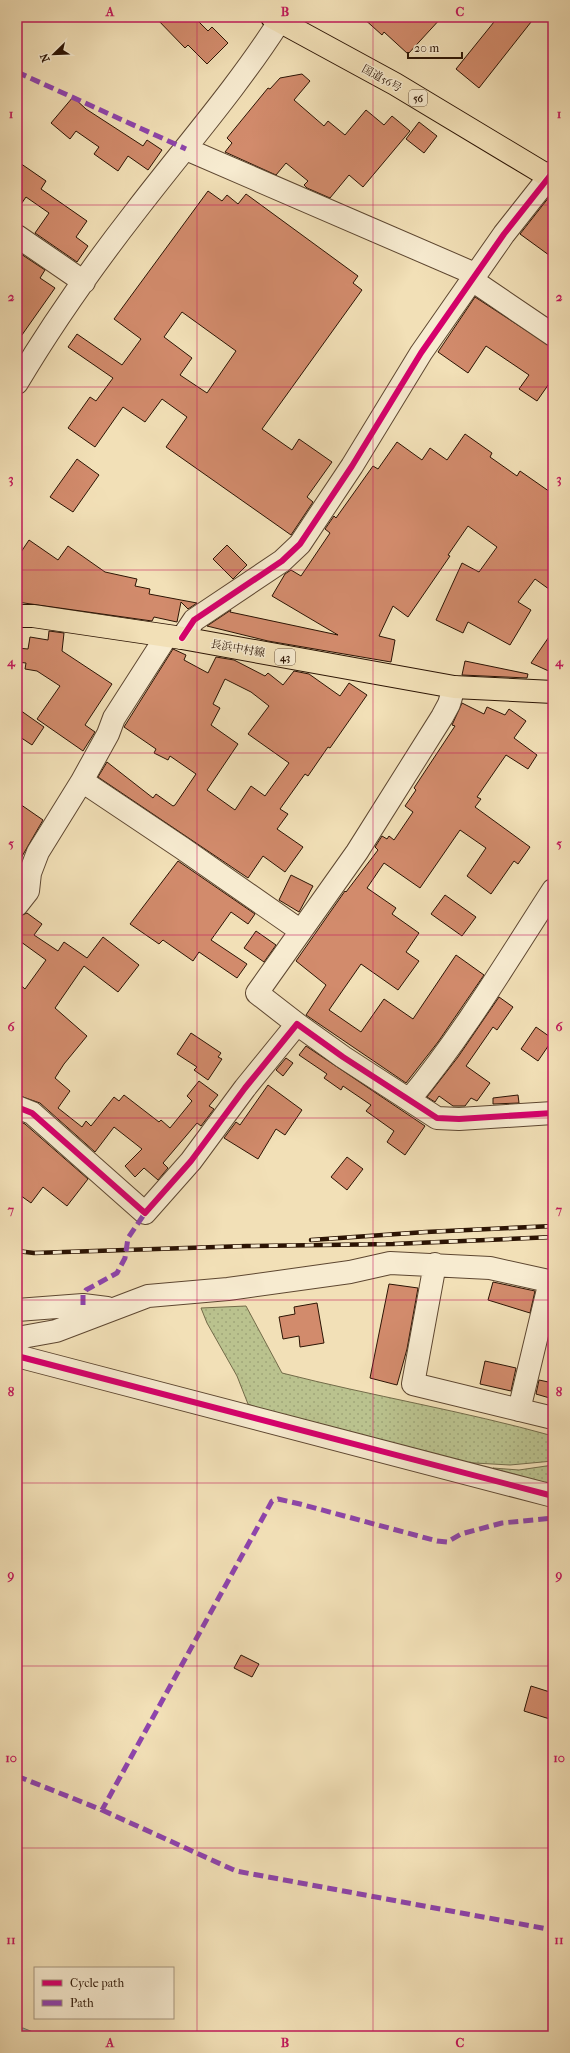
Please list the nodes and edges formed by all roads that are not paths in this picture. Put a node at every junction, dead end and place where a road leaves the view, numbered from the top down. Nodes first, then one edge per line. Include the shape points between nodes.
1 (276, 19) edge
2 (186, 149) junction
3 (552, 176) edge
4 (17, 236) edge
5 (474, 277) junction
6 (84, 282) junction
7 (553, 335) edge
8 (19, 376) edge
9 (17, 616) edge
10 (174, 638) junction
11 (454, 687) junction
12 (553, 692) edge
13 (82, 781) junction
14 (553, 890) edge
15 (17, 905) edge
16 (301, 931) junction
17 (297, 1024) junction
18 (409, 1100) junction
19 (17, 1107) edge
20 (553, 1113) edge
21 (435, 1264) junction
22 (552, 1281) edge
23 (112, 1309) junction
24 (17, 1310) edge
25 (17, 1338) edge
26 (19, 1359) edge
27 (519, 1410) junction
28 (553, 1418) edge
29 (553, 1496) edge

1 - 2 street via 251,66
1 - 3 main road, 国道56号 / 56 via 395,84
2 - 5 street
2 - 6 street via 135,211
3 - 5 street via 504,234
4 - 6 street
5 - 7 street
5 - 10 street via 421,353 352,466 300,544 282,561 194,620
6 - 8 street
9 - 10 main road, 長浜中村線 / 43 via 33,616
10 - 11 main road, 長浜中村線 / 43
10 - 13 street via 114,718
11 - 12 main road, 長浜中村線 / 43
11 - 16 street via 442,717 357,852
13 - 15 street via 38,852 30,873 28,891
13 - 16 street
14 - 18 street via 490,986
16 - 17 street via 256,993
17 - 18 street
17 - 19 street via 191,1161 145,1213 32,1113
18 - 20 street via 437,1118
21 - 22 street via 490,1268
21 - 23 street via 390,1263 350,1272 235,1288 148,1296
21 - 27 street via 413,1384
22 - 27 street
23 - 24 street via 83,1305
23 - 25 street via 56,1331
26 - 29 street via 298,1428
27 - 28 street

